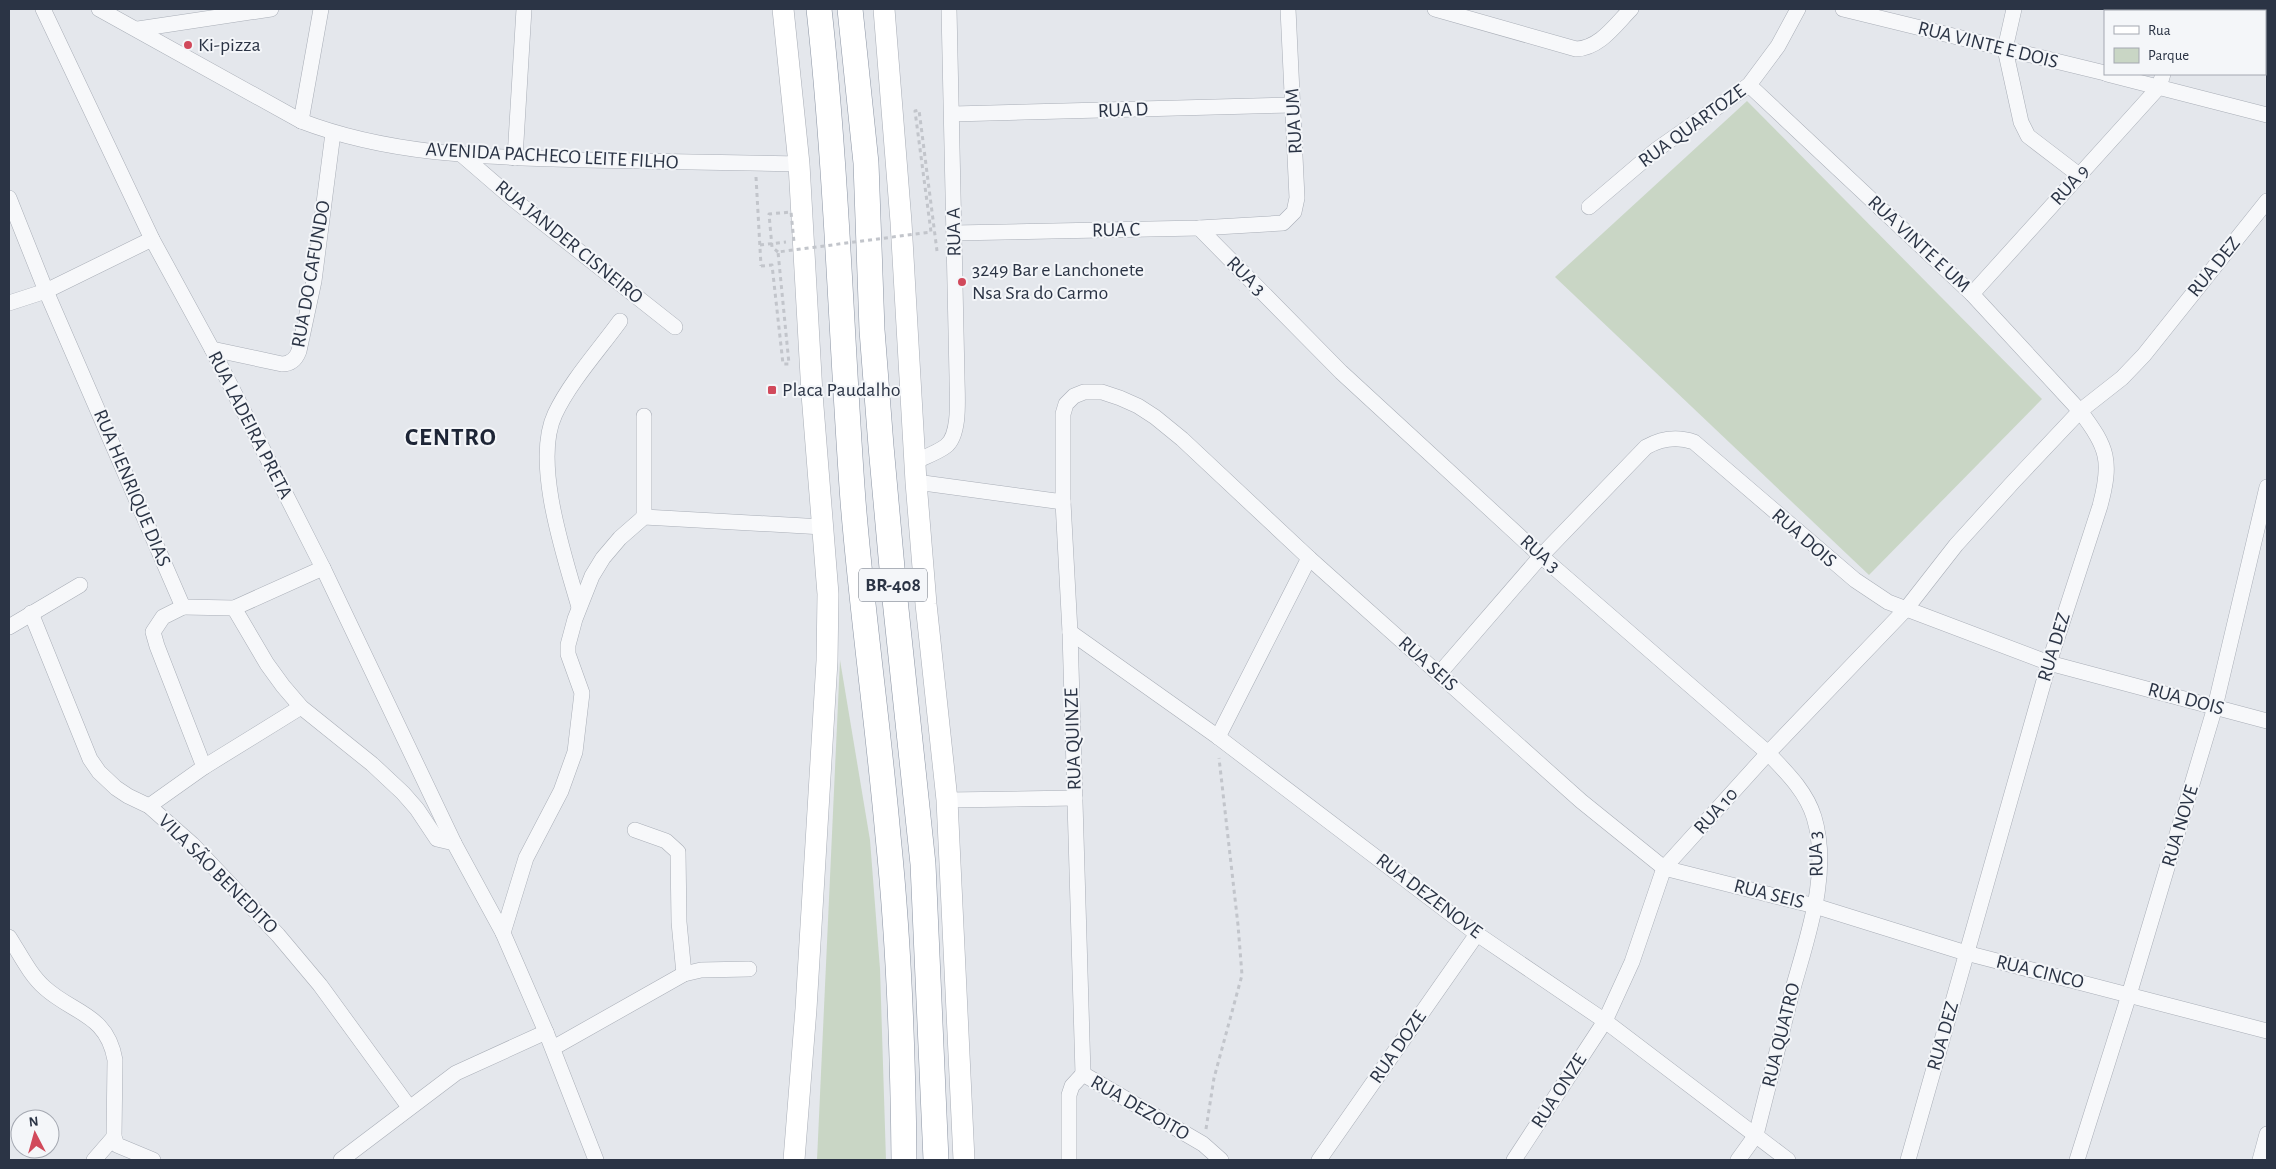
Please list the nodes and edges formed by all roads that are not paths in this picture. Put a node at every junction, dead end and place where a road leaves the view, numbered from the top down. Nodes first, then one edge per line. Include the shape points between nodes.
1 (43, 9) edge
2 (99, 9) edge
3 (271, 9) edge
4 (321, 9) edge
5 (524, 9) edge
6 (783, 9) edge
7 (819, 9) edge
8 (850, 9) edge
9 (884, 9) edge
10 (949, 9) edge
11 (1288, 9) edge
12 (1434, 9) edge
13 (1631, 9) edge
14 (1798, 9) edge
15 (1843, 9) edge
16 (2014, 9) edge
17 (138, 29) junction
18 (2005, 49) junction
19 (2104, 74) edge
20 (2115, 75) edge
21 (2161, 80) edge
22 (1749, 85) junction
23 (1293, 105) junction
24 (952, 114) junction
25 (2267, 115) edge
26 (301, 121) junction
27 (333, 133) junction
28 (462, 156) junction
29 (515, 158) junction
30 (799, 164) junction
31 (2079, 175) junction
32 (9, 198) edge
33 (2267, 201) edge
34 (1590, 207) dead end
35 (1278, 225) joint
36 (1199, 228) junction
37 (954, 233) junction
38 (152, 239) junction
39 (46, 291) junction
40 (1972, 294) junction
41 (9, 303) edge
42 (620, 321) dead end
43 (676, 327) dead end
44 (212, 349) junction
45 (1066, 404) joint
46 (2080, 411) junction
47 (644, 416) dead end
48 (915, 472) junction
49 (2267, 487) edge
50 (1063, 502) junction
51 (644, 517) junction
52 (823, 528) junction
53 (1541, 556) junction
54 (1308, 558) junction
55 (323, 568) junction
56 (80, 585) dead end
57 (183, 607) junction
58 (579, 607) junction
59 (234, 608) junction
60 (1906, 609) junction
61 (30, 613) junction
62 (9, 628) edge
63 (1070, 632) junction
64 (2049, 663) junction
65 (1439, 674) junction
66 (301, 707) junction
67 (2215, 707) junction
68 (2267, 721) edge
69 (1218, 737) junction
70 (1768, 753) junction
71 (204, 767) junction
72 (1075, 798) junction
73 (947, 800) junction
74 (149, 806) junction
75 (635, 830) dead end
76 (454, 843) junction
77 (1664, 868) junction
78 (1814, 906) junction
79 (503, 933) junction
80 (1477, 934) junction
81 (9, 937) edge
82 (1966, 953) junction
83 (749, 969) dead end
84 (684, 974) junction
85 (2129, 995) junction
86 (1604, 1021) junction
87 (2267, 1031) edge
88 (546, 1032) junction
89 (553, 1048) junction
90 (1083, 1074) junction
91 (409, 1107) junction
92 (2267, 1134) edge
93 (1756, 1135) junction
94 (114, 1137) junction
95 (94, 1160) edge
96 (152, 1160) edge
97 (341, 1160) edge
98 (596, 1160) edge
99 (794, 1160) edge
100 (904, 1160) edge
101 (936, 1160) edge
102 (964, 1160) edge
103 (1069, 1160) edge
104 (1221, 1160) edge
105 (1320, 1160) edge
106 (1514, 1160) edge
107 (1738, 1160) edge
108 (1788, 1160) edge
109 (1908, 1160) edge
110 (2077, 1160) edge
111 (2260, 1160) edge

1 - 38 street, RUA LADEIRA PRETA
2 - 17 street, AVENIDA PACHECO LEITE FILHO
3 - 17 street
4 - 26 street
5 - 29 street
6 - 30 main road
7 - 100 highway, BR-408 via 853,503 895,919
8 - 101 highway, BR-408 via 866,163 872,330 882,466 923,864
9 - 48 main road
10 - 24 street, RUA A
11 - 23 street, RUA UM
12 - 13 street via 1568,48 1585,49 1602,38
14 - 22 street, RUA QUARTOZE via 1778,46
15 - 18 street, RUA VINTE E DOIS
16 - 18 street
17 - 26 street, AVENIDA PACHECO LEITE FILHO
18 - 19 street, RUA VINTE E DOIS
18 - 31 street via 2024,129 2043,149
20 - 21 street, RUA VINTE E DOIS
21 - 25 street, RUA VINTE E DOIS
21 - 31 street, RUA 9
22 - 34 street, RUA QUARTOZE via 1656,150
22 - 40 street, RUA VINTE E UM
23 - 24 street, RUA D
23 - 35 street, RUA UM via 1296,206 1290,217
24 - 37 street, RUA A
26 - 27 street, AVENIDA PACHECO LEITE FILHO
27 - 28 street, AVENIDA PACHECO LEITE FILHO
27 - 44 street, RUA DO CAFUNDO via 314,281 300,351 288,364 282,364
28 - 29 street, AVENIDA PACHECO LEITE FILHO
28 - 43 street, RUA JANDER CISNEIRO
29 - 30 street, AVENIDA PACHECO LEITE FILHO
30 - 52 main road
31 - 40 street, RUA 9
32 - 39 street, RUA HENRIQUE DIAS
33 - 46 street, RUA DEZ via 2144,355 2122,378
35 - 36 street, RUA C
36 - 37 street, RUA C
36 - 53 street, RUA 3 via 1341,372
37 - 48 street, RUA A via 956,424 952,440
38 - 39 street
38 - 44 street, RUA LADEIRA PRETA
39 - 41 street
39 - 57 street, RUA HENRIQUE DIAS
40 - 46 street, RUA VINTE E UM
42 - 58 street via 563,399 549,433 552,501
44 - 55 street, RUA LADEIRA PRETA
45 - 50 street, RUA QUINZE via 1063,414
45 - 54 street, RUA SEIS via 1084,392 1102,392 1138,406 1182,439
46 - 60 street, RUA 10 via 1956,545
46 - 64 street, RUA DEZ via 2102,444 2107,459 2105,485
47 - 51 street
48 - 50 street
48 - 73 main road
49 - 67 street, RUA NOVE
50 - 63 street, RUA QUINZE
51 - 52 street
51 - 58 street via 603,558
52 - 99 main road via 828,594 827,661
53 - 60 street, RUA DOIS via 1646,447 1664,440 1685,439 1694,442 1871,593
53 - 65 street, RUA DOIS
53 - 70 street, RUA 3
54 - 65 street, RUA SEIS
54 - 69 street
55 - 59 street
55 - 76 street, RUA LADEIRA PRETA
56 - 61 street
57 - 59 street
57 - 71 street via 163,616 154,632
58 - 79 street via 568,645 582,693 575,752 562,791 526,858
59 - 66 street via 267,664
60 - 64 street, RUA DOIS
60 - 70 street, RUA 10
61 - 62 street
61 - 74 street, VILA SÃO BENEDITO via 90,759 116,788
63 - 69 street, RUA DEZENOVE
63 - 72 street, RUA QUINZE
64 - 67 street, RUA DOIS
64 - 82 street, RUA DEZ
65 - 77 street, RUA SEIS via 1587,807
66 - 71 street
66 - 76 street via 403,793 437,839
67 - 68 street, RUA DOIS
67 - 85 street, RUA NOVE
69 - 80 street, RUA DEZENOVE
70 - 77 street, RUA 10
70 - 78 street, RUA 3 via 1793,779 1813,816 1820,857
71 - 74 street
72 - 73 street
72 - 90 street, RUA QUINZE
73 - 102 main road
74 - 91 street, VILA SÃO BENEDITO via 222,874 278,935 320,986
75 - 84 street via 666,842 678,852
76 - 79 street, RUA LADEIRA PRETA
77 - 78 street, RUA SEIS
77 - 86 street via 1632,962
78 - 82 street, RUA CINCO
78 - 93 street, RUA QUATRO
79 - 88 street, RUA LADEIRA PRETA
80 - 86 street, RUA DEZENOVE
80 - 105 street, RUA DOZE
81 - 94 street via 45,988 104,1029 115,1060
82 - 85 street, RUA CINCO
82 - 109 street, RUA DEZ
83 - 84 street via 701,970
84 - 89 street
85 - 87 street, RUA CINCO
85 - 110 street, RUA NOVE
86 - 93 street, RUA DEZENOVE
86 - 106 street, RUA ONZE
88 - 89 street, RUA LADEIRA PRETA
88 - 91 street via 456,1073
89 - 98 street, RUA LADEIRA PRETA
90 - 103 street via 1068,1095
90 - 104 street, RUA DEZOITO via 1203,1144
91 - 97 street
92 - 111 street
93 - 107 street, RUA QUATRO
93 - 108 street, RUA DEZENOVE
94 - 95 street
94 - 96 street via 124,1149

